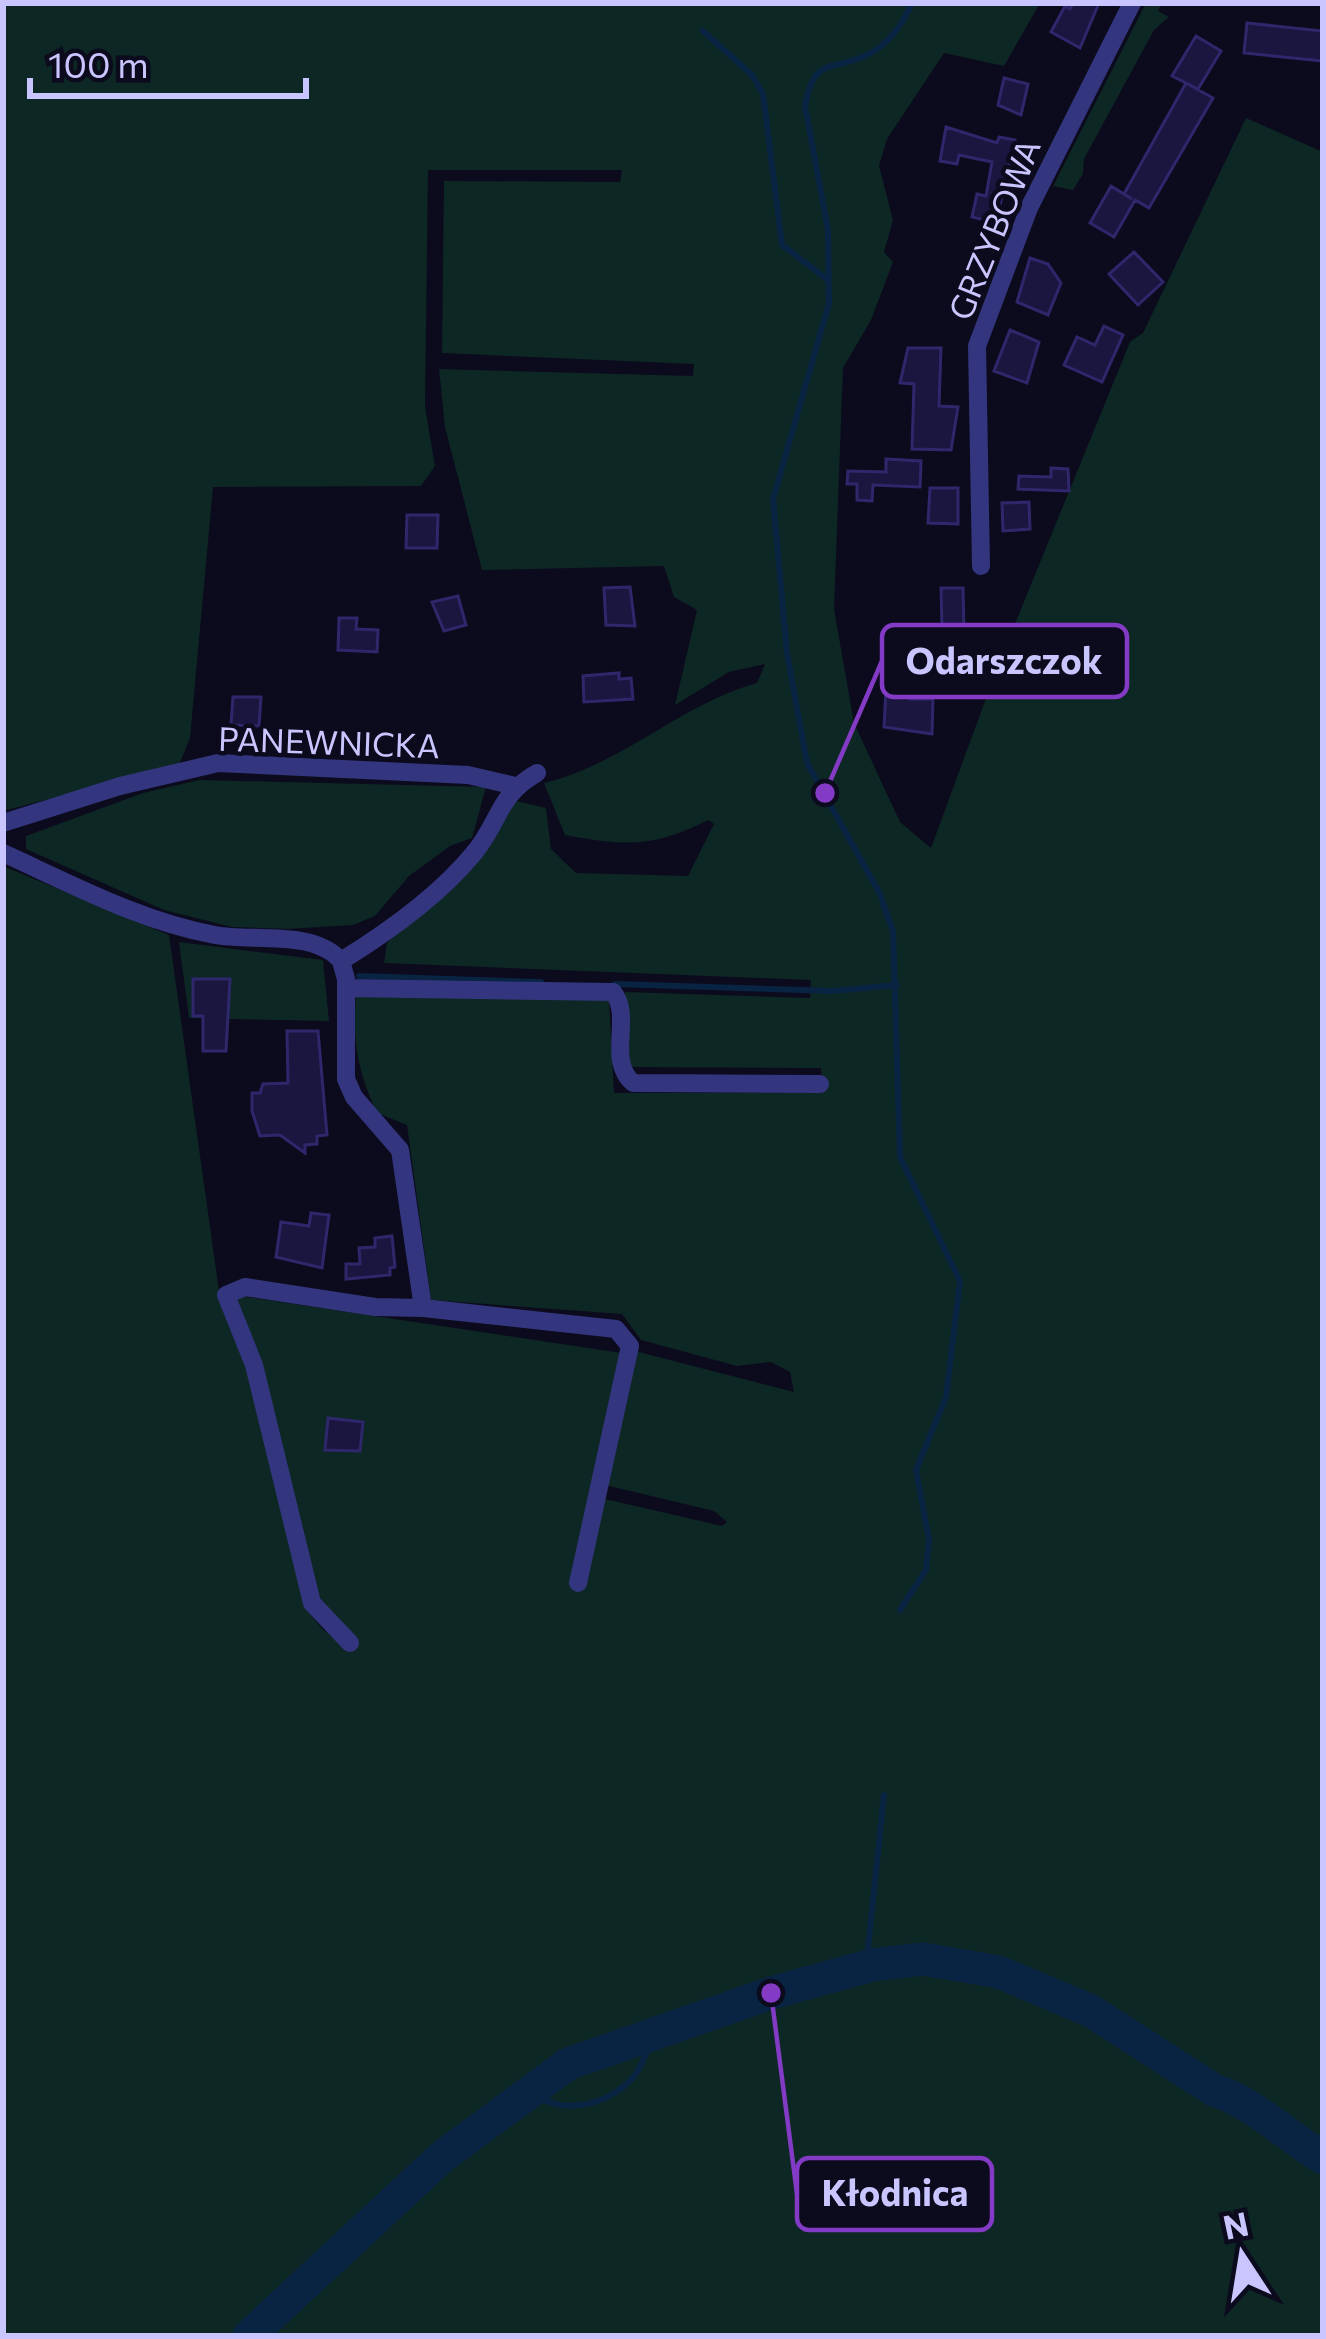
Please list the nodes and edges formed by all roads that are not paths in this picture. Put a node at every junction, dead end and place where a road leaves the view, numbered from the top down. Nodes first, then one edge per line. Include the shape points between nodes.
1 (1132, 3) edge
2 (981, 566) dead end
3 (537, 773) dead end
4 (515, 786) junction
5 (3, 823) edge
6 (3, 854) edge
7 (341, 961) junction
8 (346, 988) junction
9 (820, 1084) dead end
10 (424, 1308) junction
11 (578, 1583) dead end
12 (350, 1643) dead end

1 - 2 street, GRZYBOWA via 1029,208 977,346
3 - 4 street
4 - 5 street, PANEWNICKA via 468,775 218,763
4 - 7 street via 473,854
6 - 7 street via 169,922 320,946
7 - 8 street
8 - 9 street via 613,992 621,1066 633,1083
8 - 10 street via 346,1079 400,1150
10 - 11 street via 626,1334 630,1346
10 - 12 street via 245,1287 226,1295 254,1365 307,1586 321,1618

